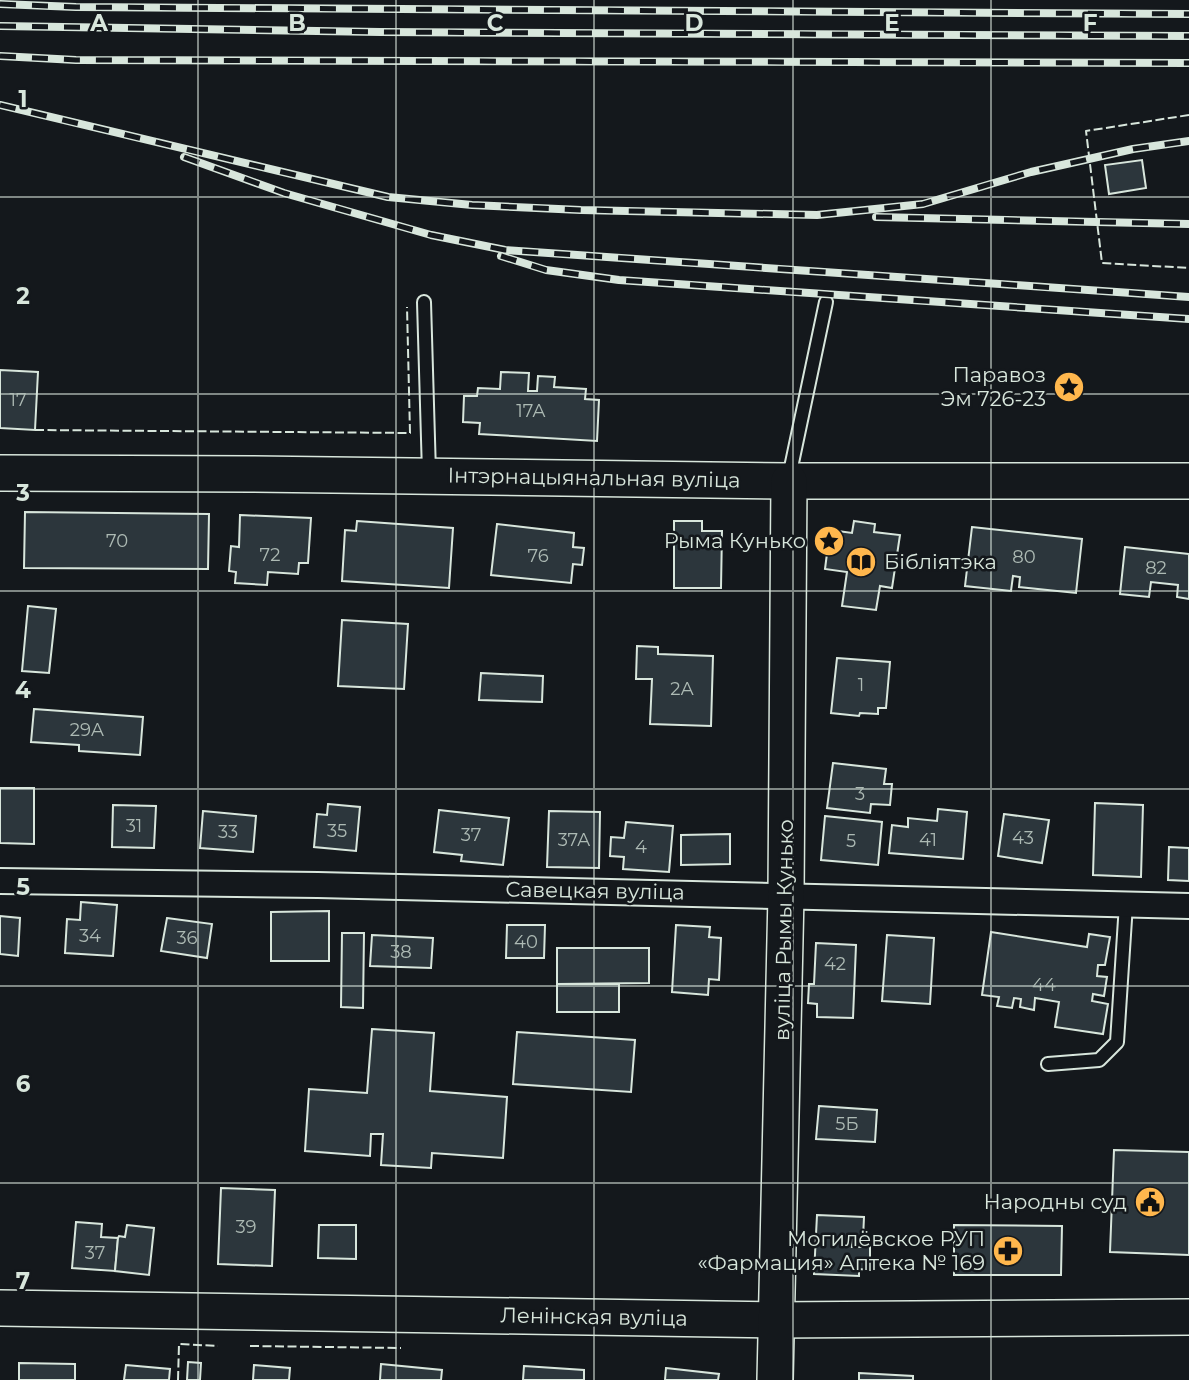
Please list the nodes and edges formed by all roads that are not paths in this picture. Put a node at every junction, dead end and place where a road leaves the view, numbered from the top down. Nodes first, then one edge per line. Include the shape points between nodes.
1 (424, 302) dead end
2 (826, 302) dead end
3 (0, 473) edge
4 (429, 476) junction
5 (789, 481) junction
6 (1189, 481) edge
7 (0, 881) edge
8 (786, 895) junction
9 (1126, 904) junction
10 (1189, 906) edge
11 (1048, 1064) dead end
12 (0, 1308) edge
13 (1189, 1317) edge
14 (775, 1320) junction
15 (775, 1380) edge

1 - 4 lane
2 - 5 lane
3 - 4 street, Інтэрнацыянальная вуліца
4 - 5 street, Інтэрнацыянальная вуліца
5 - 6 street, Інтэрнацыянальная вуліца
5 - 8 street, вуліца Рымы Кунько
7 - 8 street, Савецкая вуліца
8 - 9 street, Савецкая вуліца
8 - 14 street, вуліца Рымы Кунько
9 - 10 street, Савецкая вуліца
9 - 11 lane via 1117,1042 1099,1060
12 - 14 street, Ленінская вуліца
13 - 14 street, Ленінская вуліца
14 - 15 street, вуліца Рымы Кунько

